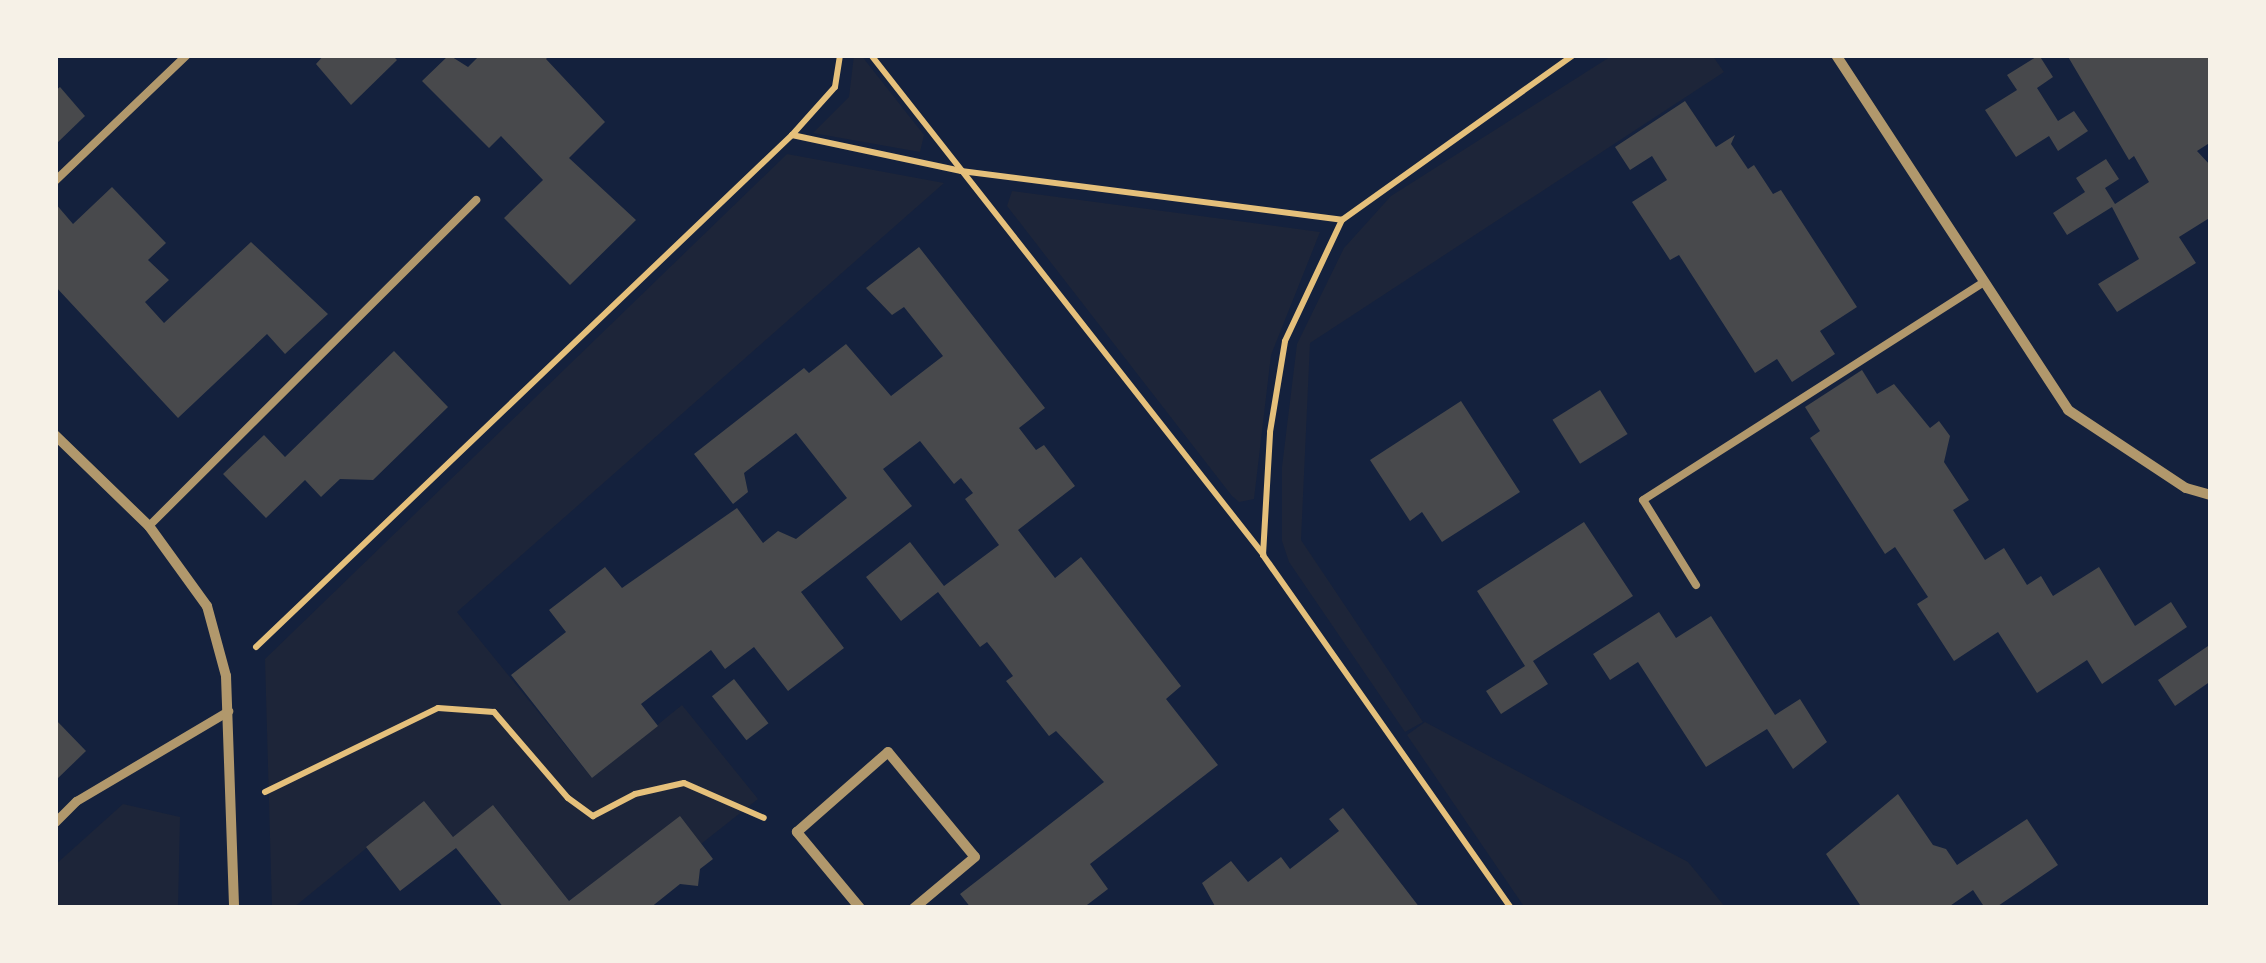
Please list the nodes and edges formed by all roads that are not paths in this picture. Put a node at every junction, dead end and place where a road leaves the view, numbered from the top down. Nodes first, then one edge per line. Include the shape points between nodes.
1 (187, 55) edge
2 (1836, 55) edge
3 (55, 181) edge
4 (476, 200) dead end
5 (1984, 282) junction
6 (55, 435) edge
7 (2211, 494) edge
8 (149, 526) junction
9 (1696, 585) dead end
10 (228, 711) junction
11 (55, 822) edge
12 (234, 908) edge
13 (860, 908) edge
14 (914, 908) edge

1 - 3 lane
2 - 5 street
4 - 8 lane
5 - 7 street via 2068,410 2186,488
5 - 9 lane via 1642,500
6 - 8 street
8 - 10 street via 207,606
10 - 11 street via 76,800
10 - 12 street
13 - 14 street via 798,832 888,752 975,857

